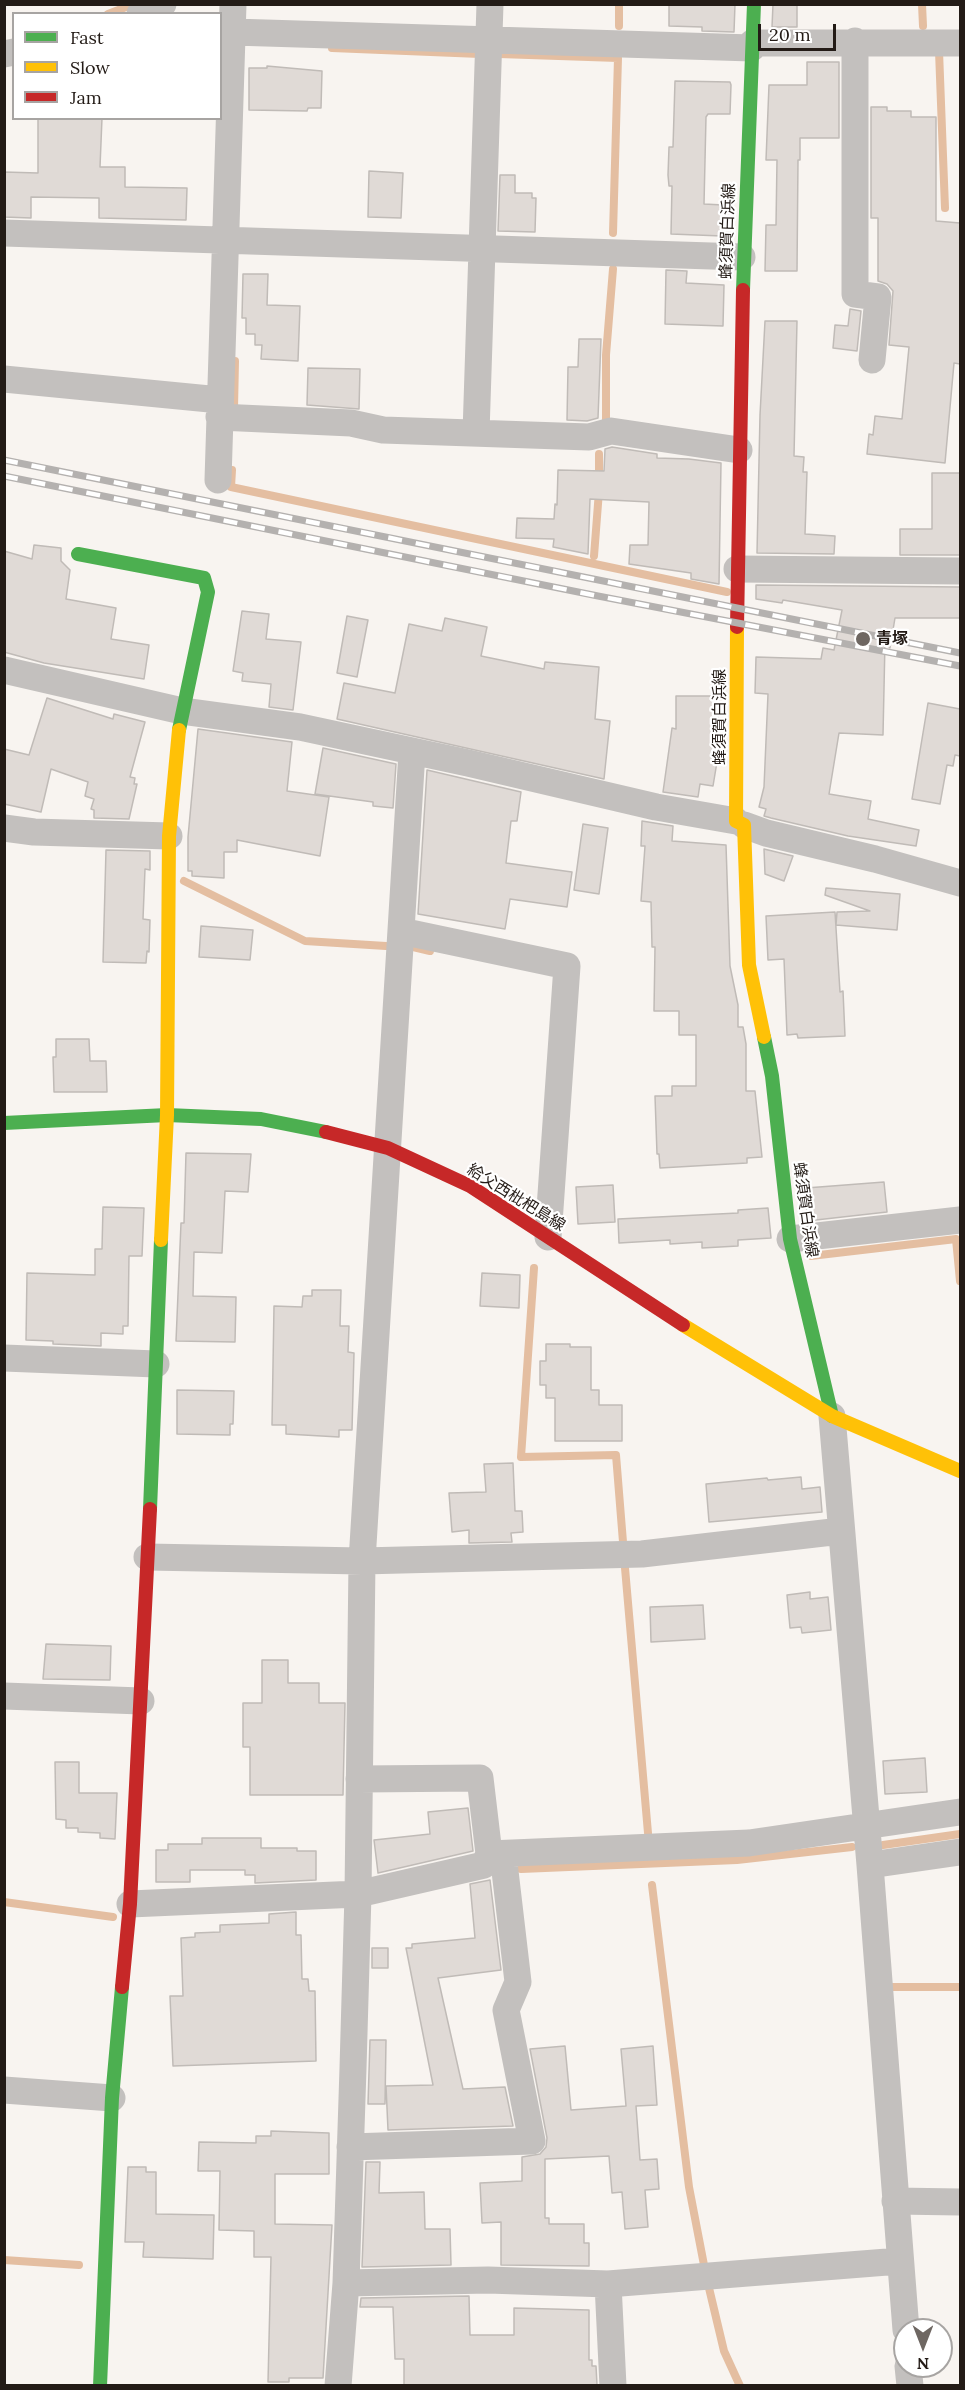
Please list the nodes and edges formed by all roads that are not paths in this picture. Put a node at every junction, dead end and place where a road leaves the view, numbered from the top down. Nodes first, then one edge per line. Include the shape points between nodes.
1 (163, 4) edge
2 (233, 4) edge
3 (490, 4) edge
4 (754, 4) edge
5 (145, 12) edge
6 (233, 32) junction
7 (489, 40) junction
8 (855, 42) junction
9 (960, 43) edge
10 (752, 46) junction
11 (4, 233) edge
12 (224, 241) junction
13 (481, 249) junction
14 (742, 257) junction
15 (872, 360) dead end
16 (4, 379) edge
17 (219, 409) junction
18 (476, 433) junction
19 (739, 450) junction
20 (218, 480) dead end
21 (78, 554) dead end
22 (737, 569) junction
23 (960, 571) edge
24 (4, 670) edge
25 (182, 711) junction
26 (412, 752) junction
27 (740, 823) junction
28 (4, 828) edge
29 (169, 836) junction
30 (960, 883) edge
31 (401, 931) junction
32 (167, 1115) junction
33 (4, 1123) edge
34 (387, 1148) junction
35 (960, 1220) edge
36 (548, 1237) junction
37 (790, 1239) junction
38 (4, 1358) edge
39 (156, 1364) junction
40 (832, 1416) junction
41 (960, 1472) edge
42 (842, 1531) junction
43 (147, 1557) junction
44 (362, 1560) junction
45 (4, 1696) edge
46 (141, 1701) junction
47 (359, 1779) junction
48 (960, 1812) edge
49 (866, 1826) junction
50 (960, 1852) edge
51 (496, 1854) junction
52 (870, 1865) junction
53 (358, 1894) junction
54 (130, 1904) junction
55 (4, 2090) edge
56 (112, 2098) junction
57 (350, 2147) junction
58 (895, 2201) junction
59 (960, 2202) edge
60 (900, 2261) junction
61 (346, 2283) junction
62 (608, 2284) junction
63 (905, 2318) edge
64 (100, 2385) edge
65 (338, 2385) edge
66 (613, 2385) edge

1 - 5 street
2 - 6 street
3 - 7 street
4 - 10 main road, 蜂須賀白浜線
6 - 7 street
6 - 12 street
7 - 10 street
7 - 13 street
8 - 9 street
8 - 10 street
8 - 15 street via 855,294 878,297
10 - 14 main road, 蜂須賀白浜線
11 - 12 street
12 - 13 street
12 - 17 street
13 - 14 street
13 - 18 street
14 - 19 main road, 蜂須賀白浜線
16 - 17 street
17 - 18 street via 383,430
17 - 20 street
18 - 19 street via 589,437 611,431
19 - 22 main road, 蜂須賀白浜線
21 - 25 main road via 204,578 208,592
22 - 23 street
22 - 27 main road, 蜂須賀白浜線
24 - 25 street
25 - 26 street via 300,728
25 - 29 main road
26 - 27 street
26 - 31 street
27 - 30 street
27 - 37 main road, 蜂須賀白浜線 via 749,965 772,1076
28 - 29 street
29 - 32 main road
31 - 34 street
31 - 36 street via 567,966
32 - 33 main road, 給父西枇杷島線
32 - 34 main road, 給父西枇杷島線 via 261,1119
32 - 39 main road
34 - 36 main road, 給父西枇杷島線 via 470,1186
34 - 44 street
35 - 37 street
36 - 40 main road, 給父西枇杷島線
37 - 40 main road, 蜂須賀白浜線
38 - 39 street
39 - 43 main road
40 - 41 main road, 給父西枇杷島線
40 - 42 street
42 - 44 street via 642,1554
42 - 49 street
43 - 44 street
43 - 46 main road
44 - 47 street
45 - 46 street
46 - 54 main road
47 - 51 street via 480,1778
47 - 53 street
48 - 49 street
49 - 51 street via 749,1843
49 - 52 street
50 - 52 street
51 - 53 street via 484,1865
51 - 57 street via 518,1982 506,2010 532,2141
52 - 58 street
53 - 54 street
53 - 57 street
54 - 56 main road
55 - 56 street
56 - 64 main road
57 - 61 street
58 - 59 street
58 - 60 street
60 - 62 street
60 - 63 street
61 - 62 street via 488,2280
61 - 65 street
62 - 66 street

